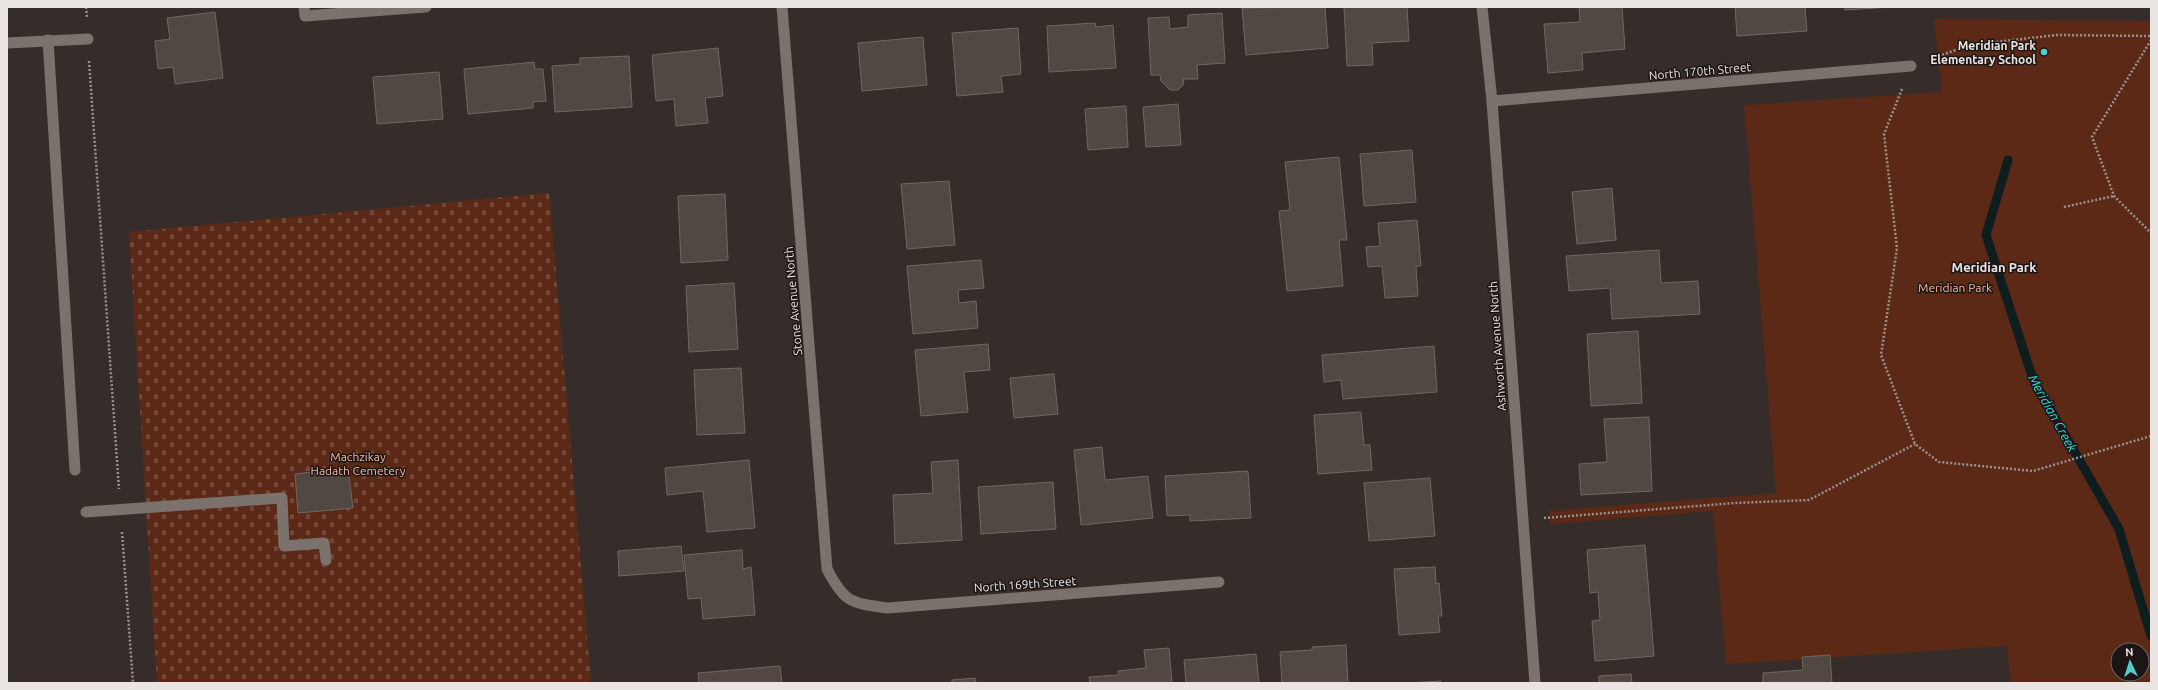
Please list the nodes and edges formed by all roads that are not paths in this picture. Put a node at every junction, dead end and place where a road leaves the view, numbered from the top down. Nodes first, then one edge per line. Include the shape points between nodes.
1 (426, 7) edge
2 (782, 7) edge
3 (1482, 7) edge
4 (305, 12) edge
5 (88, 39) road end
6 (48, 40) junction
7 (7, 43) edge
8 (1911, 66) road end
9 (1492, 101) junction
10 (75, 470) dead end
11 (86, 512) dead end
12 (326, 560) dead end
13 (1219, 582) dead end
14 (838, 590) joint
15 (1536, 683) edge

1 - 4 street
2 - 14 street, Stone Avenue North via 827,569
3 - 9 street, Ashworth Avenue North
5 - 6 street
6 - 7 street
6 - 10 street
8 - 9 street, North 170th Street
9 - 15 street, Ashworth Avenue North
11 - 12 street via 282,498 284,546 324,543
13 - 14 street, North 169th Street via 888,608 857,604

